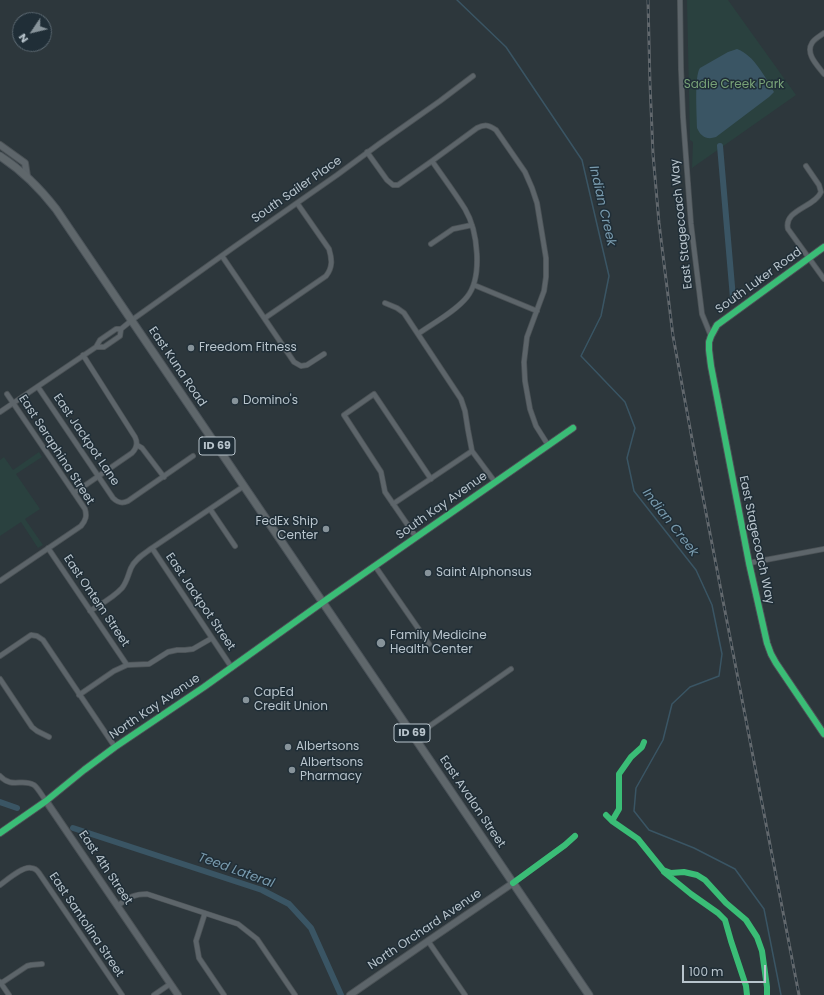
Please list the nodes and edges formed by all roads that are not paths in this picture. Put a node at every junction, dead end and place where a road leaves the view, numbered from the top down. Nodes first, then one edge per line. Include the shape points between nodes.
1 (680, 0) edge
2 (824, 33) edge
3 (824, 74) edge
4 (473, 76) dead end
5 (0, 145) edge
6 (367, 152) junction
7 (0, 156) edge
8 (432, 162) junction
9 (806, 166) dead end
10 (27, 176) junction
11 (297, 203) junction
12 (472, 225) junction
13 (431, 244) dead end
14 (824, 247) edge
15 (222, 256) junction
16 (809, 258) junction
17 (824, 279) edge
18 (474, 285) junction
19 (385, 303) dead end
20 (537, 311) junction
21 (265, 318) junction
22 (132, 320) junction
23 (121, 329) junction
24 (418, 334) junction
25 (711, 336) junction
26 (96, 347) junction
27 (324, 354) dead end
28 (83, 355) junction
29 (38, 387) junction
30 (7, 394) dead end
31 (13, 403) junction
32 (0, 412) edge
33 (573, 428) dead end
34 (137, 445) junction
35 (548, 445) junction
36 (472, 451) junction
37 (193, 456) dead end
38 (98, 476) junction
39 (164, 477) junction
40 (431, 479) junction
41 (495, 482) junction
42 (244, 486) junction
43 (74, 493) junction
44 (393, 504) junction
45 (210, 509) junction
46 (416, 537) junction
47 (235, 546) dead end
48 (48, 548) junction
49 (152, 548) junction
50 (824, 549) edge
51 (749, 563) junction
52 (376, 566) junction
53 (0, 581) edge
54 (323, 602) junction
55 (90, 611) junction
56 (212, 638) junction
57 (429, 644) dead end
58 (0, 656) edge
59 (127, 666) junction
60 (232, 668) junction
61 (511, 669) dead end
62 (0, 679) edge
63 (79, 695) junction
64 (824, 734) edge
65 (49, 737) dead end
66 (414, 737) junction
67 (114, 747) junction
68 (0, 776) edge
69 (46, 801) junction
70 (0, 833) edge
71 (576, 836) dead end
72 (514, 883) junction
73 (0, 885) edge
74 (117, 906) junction
75 (206, 913) junction
76 (428, 941) junction
77 (42, 964) dead end
78 (0, 983) edge
79 (170, 984) junction
80 (9, 995) edge
81 (122, 995) edge
82 (154, 995) edge
83 (178, 995) edge
84 (224, 995) edge
85 (295, 995) edge
86 (350, 995) edge
87 (465, 995) edge
88 (589, 995) edge

1 - 25 street, East Stagecoach Way via 683,117 691,216 702,314
2 - 3 street via 810,47 811,56
4 - 6 street, South Sailer Place
5 - 10 street via 24,161
6 - 8 street via 393,185
6 - 11 street, South Sailer Place
7 - 10 main road, East Kuna Road / ID 69
8 - 12 street via 465,210
8 - 20 street via 481,126 491,126 496,130 525,172 538,203 546,258 546,277
9 - 16 street via 821,192 818,197 790,216 787,222 788,229
10 - 22 main road, East Kuna Road / ID 69 via 56,209
11 - 15 street, South Sailer Place
11 - 21 street via 329,249 332,264 326,276
12 - 13 street via 453,229
12 - 18 street via 477,269
14 - 16 street, South Luker Road
15 - 21 street
15 - 22 street, South Sailer Place
16 - 17 street
16 - 25 street, South Luker Road via 717,325
18 - 20 street
18 - 24 street via 459,306
19 - 24 street via 404,313
20 - 35 street via 527,337 525,381 536,426
21 - 27 street via 294,362 301,366 308,365
22 - 23 street, South Sailer Place
22 - 42 main road, East Kuna Road / ID 69
23 - 26 street via 116,329 100,340
23 - 26 street via 120,336 104,347
24 - 36 street via 461,399 466,411
25 - 51 street, East Stagecoach Way via 711,366
26 - 28 street
28 - 29 street
28 - 34 street via 135,437
29 - 31 street
29 - 38 street, East Jackpot Lane
30 - 31 street, East Seraphina Street
31 - 32 street
31 - 43 street, East Seraphina Street
33 - 35 street, South Kay Avenue
34 - 38 street via 132,453
34 - 39 street
35 - 41 street, South Kay Avenue
36 - 40 street
36 - 41 street
37 - 39 street
38 - 39 street, East Jackpot Lane via 120,503 128,501
38 - 43 street
40 - 44 street
40 - 44 street via 374,394 344,415 381,472 385,492
41 - 46 street, South Kay Avenue
42 - 45 street
42 - 54 main road, East Kuna Road / ID 69
43 - 48 street, East Seraphina Street via 85,509 86,518 81,526
44 - 46 street
45 - 47 street
45 - 49 street
46 - 52 street, South Kay Avenue
48 - 53 street
48 - 55 street, East Ontem Street
49 - 55 street via 134,564 122,588
49 - 56 street, East Jackpot Street
50 - 51 street
51 - 64 street, East Stagecoach Way via 771,654
52 - 54 street, South Kay Avenue
52 - 57 street
54 - 60 street, North Kay Avenue
54 - 66 main road, East Avalon Street / ID 69
55 - 59 street, East Ontem Street
56 - 59 street via 193,649 168,652 149,664
56 - 60 street, East Jackpot Street
58 - 63 street via 31,635 37,636 43,640
59 - 63 street via 114,671
60 - 67 street, North Kay Avenue
61 - 66 street
62 - 65 street via 32,727
63 - 67 street
66 - 72 main road, East Avalon Street / ID 69
67 - 69 street, North Kay Avenue
68 - 69 street, East 4th Street via 10,783 23,782 34,785
69 - 70 street, North Kay Avenue
69 - 74 street, East 4th Street
71 - 72 street
72 - 76 street, North Orchard Avenue
72 - 88 main road, East Avalon Street
73 - 81 street, East Santolina Street via 23,869 32,868 39,873
74 - 75 street via 138,894 147,894
74 - 79 street, East 4th Street
75 - 84 street via 196,941 199,958
75 - 85 street via 238,924 258,939
76 - 86 street, North Orchard Avenue
76 - 87 street
77 - 78 street via 27,966
78 - 80 street
79 - 82 street
79 - 83 street, East 4th Street

